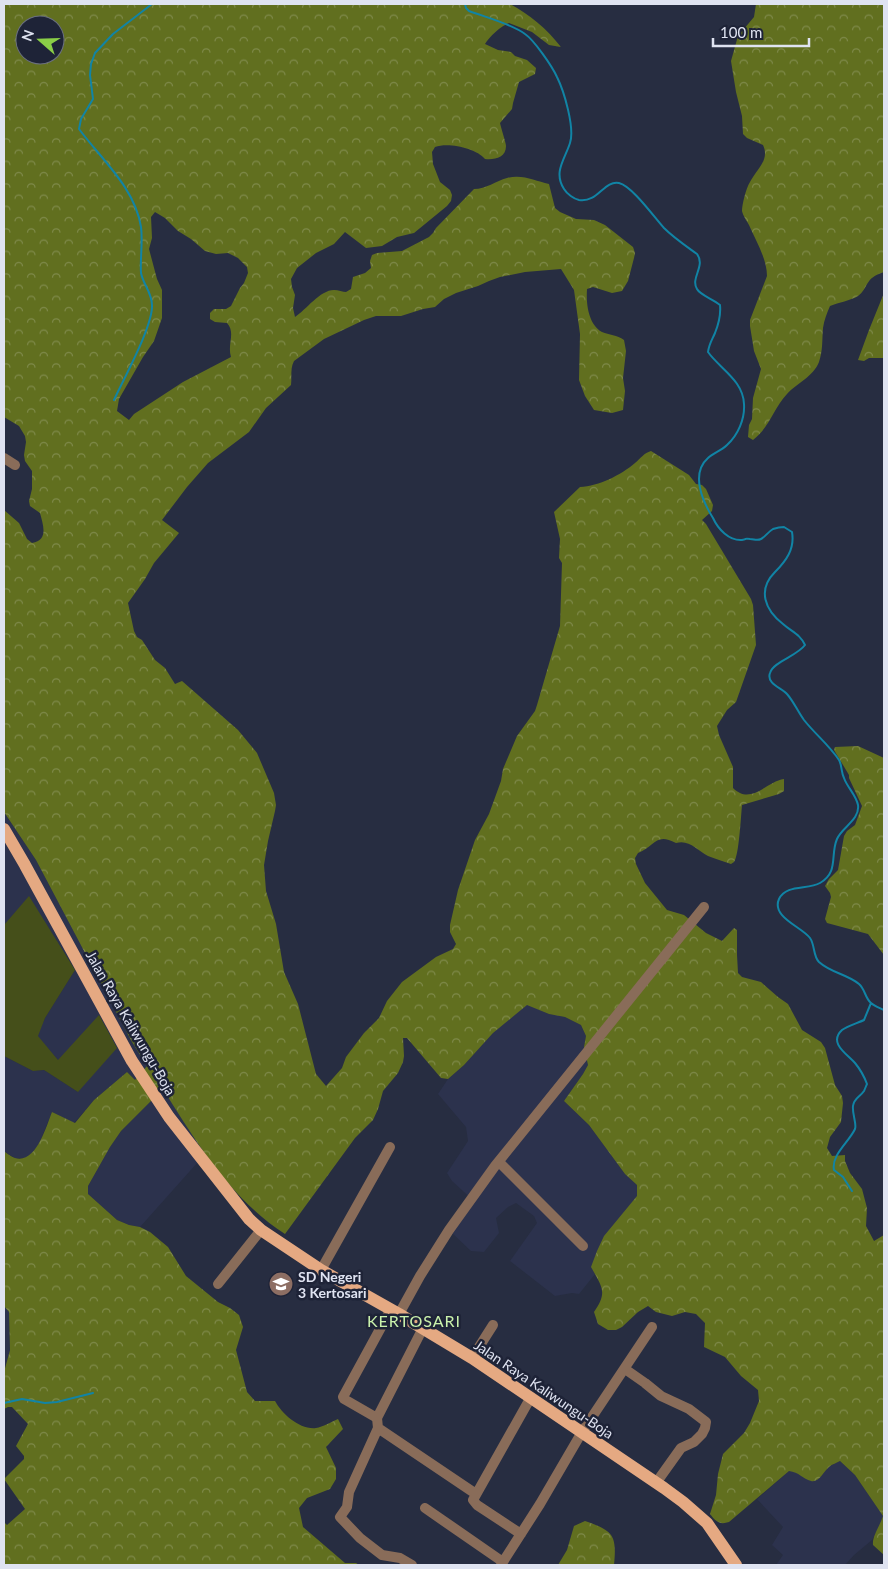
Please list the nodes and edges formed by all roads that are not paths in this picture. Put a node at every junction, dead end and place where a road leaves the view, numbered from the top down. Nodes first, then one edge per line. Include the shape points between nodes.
1 (4, 458) edge
2 (15, 465) dead end
3 (4, 829) edge
4 (704, 907) dead end
5 (390, 1147) dead end
6 (500, 1162) junction
7 (260, 1230) junction
8 (583, 1246) dead end
9 (321, 1270) junction
10 (218, 1284) dead end
11 (395, 1311) junction
12 (493, 1325) dead end
13 (652, 1327) dead end
14 (423, 1328) junction
15 (472, 1358) junction
16 (625, 1369) junction
17 (531, 1397) junction
18 (377, 1423) junction
19 (582, 1432) junction
20 (656, 1483) junction
21 (476, 1494) junction
22 (425, 1508) dead end
23 (521, 1534) junction
24 (502, 1564) edge
25 (412, 1565) edge
26 (736, 1565) edge

1 - 2 street
3 - 7 main road, Jalan Raya Kaliwungu-Boja via 132,1061 169,1117
4 - 6 street
5 - 9 street
6 - 8 street
6 - 11 street via 448,1230
7 - 9 main road, Jalan Raya Kaliwungu-Boja
7 - 10 street
9 - 11 main road, Jalan Raya Kaliwungu-Boja
11 - 14 main road, Jalan Raya Kaliwungu-Boja
11 - 18 street via 343,1398
12 - 15 street
13 - 16 street
14 - 15 main road, Jalan Raya Kaliwungu-Boja
14 - 18 street
15 - 17 main road, Jalan Raya Kaliwungu-Boja
16 - 19 street
16 - 20 street via 661,1396 689,1409 706,1422 702,1434 681,1448
17 - 19 main road, Jalan Raya Kaliwungu-Boja
17 - 21 street
18 - 21 street
18 - 25 street via 349,1492 347,1507 340,1518 382,1555 400,1558
19 - 20 main road, Jalan Raya Kaliwungu-Boja
19 - 23 street
20 - 26 main road, Jalan Raya Kaliwungu-Boja via 707,1523
21 - 23 street via 475,1504
22 - 24 street
23 - 24 street

